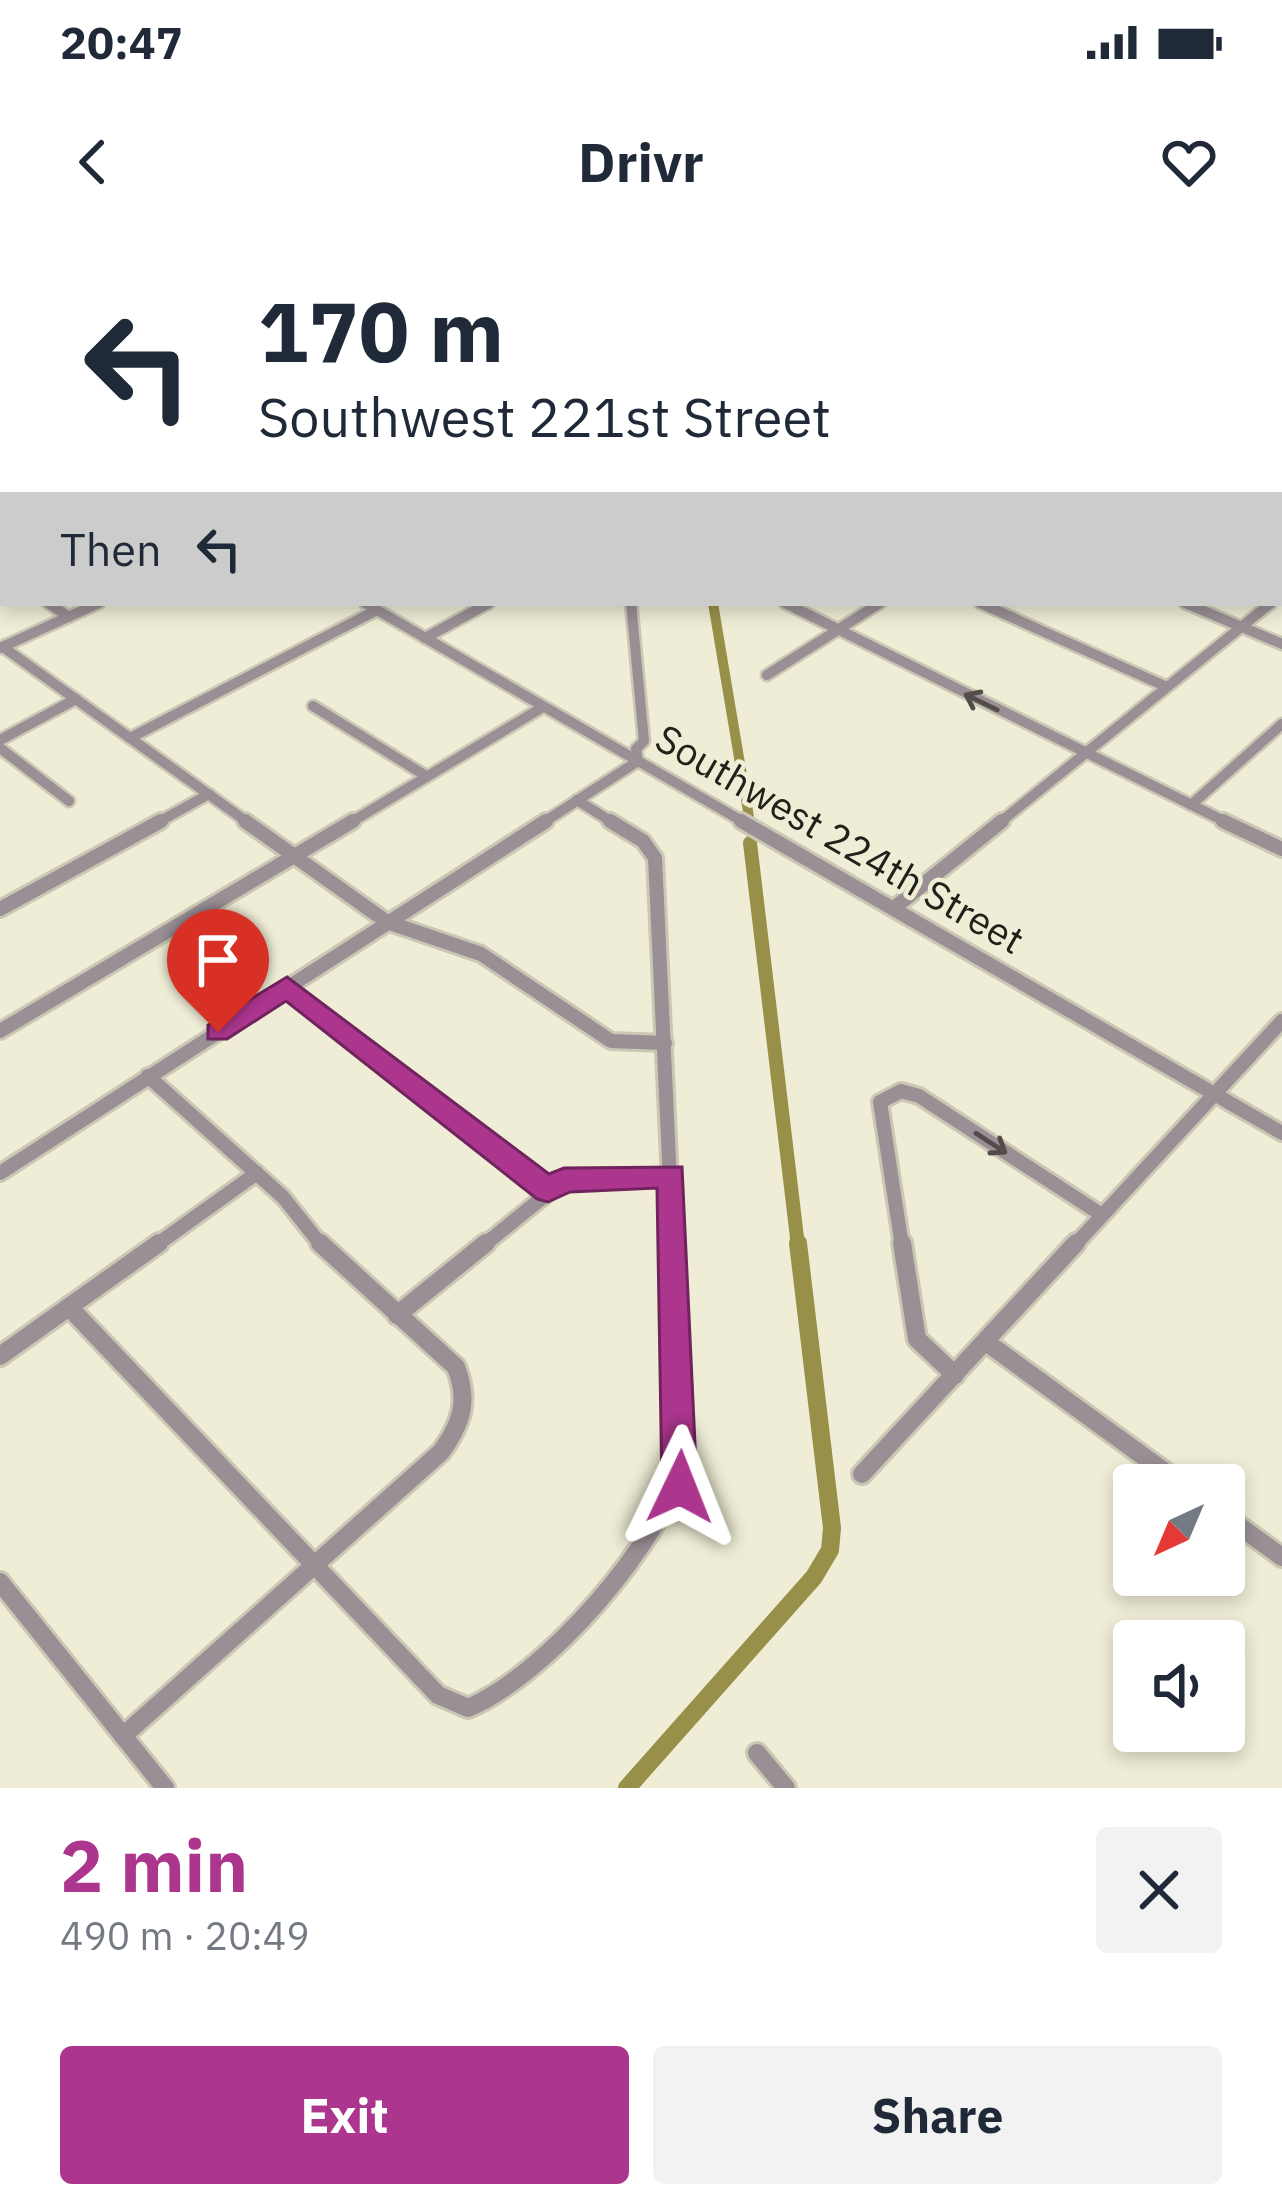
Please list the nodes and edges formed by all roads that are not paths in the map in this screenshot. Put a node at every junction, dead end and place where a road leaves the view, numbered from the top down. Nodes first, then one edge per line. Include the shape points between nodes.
1 (52, 606) edge
2 (93, 606) edge
3 (484, 606) edge
4 (631, 606) edge
5 (790, 606) edge
6 (875, 606) edge
7 (987, 606) edge
8 (1192, 606) edge
9 (1267, 606) edge
10 (371, 607) edge
11 (69, 617) junction
12 (1242, 627) junction
13 (835, 631) junction
14 (425, 638) junction
15 (1282, 644) edge
16 (2, 648) edge
17 (767, 675) dead end
18 (1168, 687) junction
19 (76, 699) junction
20 (314, 706) dead end
21 (543, 706) junction
22 (1282, 724) edge
23 (130, 738) junction
24 (0, 744) edge
25 (1086, 754) junction
26 (638, 761) junction
27 (426, 776) junction
28 (209, 794) junction
29 (577, 800) junction
30 (69, 801) dead end
31 (1191, 805) junction
32 (1282, 849) edge
33 (295, 855) junction
34 (894, 908) junction
35 (0, 909) edge
36 (387, 922) junction
37 (287, 987) junction
38 (1282, 1021) edge
39 (0, 1030) edge
40 (664, 1043) junction
41 (148, 1076) junction
42 (1213, 1093) junction
43 (1282, 1132) edge
44 (0, 1173) edge
45 (256, 1173) junction
46 (671, 1175) junction
47 (548, 1190) junction
48 (1102, 1215) junction
49 (69, 1306) junction
50 (397, 1315) junction
51 (986, 1342) junction
52 (0, 1356) edge
53 (955, 1375) junction
54 (1154, 1464) edge
55 (862, 1474) dead end
56 (1245, 1530) edge
57 (1282, 1557) edge
58 (314, 1566) junction
59 (0, 1582) edge
60 (123, 1736) junction
61 (757, 1753) dead end
62 (165, 1788) edge
63 (786, 1788) edge

1 - 11 street
2 - 11 street
3 - 14 street
4 - 26 street via 644,740
5 - 13 street
6 - 13 street
7 - 18 street
8 - 12 street
9 - 12 street
10 - 14 street, Southwest 224th Street
10 - 23 street
11 - 16 street
12 - 15 street
12 - 18 street
13 - 17 street
25 -> 13 street
14 - 21 street, Southwest 224th Street
16 - 19 street
18 - 25 street
19 - 23 street
19 - 24 street
20 - 27 street
21 - 26 street, Southwest 224th Street
21 - 27 street
22 - 31 street
23 - 28 street
24 - 30 street
25 - 31 street
25 - 34 street
26 - 29 street
26 - 34 street, Southwest 224th Street
27 - 33 street
28 - 33 street
28 - 35 street
29 - 36 street
29 - 40 street via 652,849
31 - 32 street
33 - 36 street
33 - 39 street
34 - 42 street, Southwest 224th Street
36 - 37 street
36 - 40 street via 481,954 610,1041
37 - 41 street
37 - 47 street
38 - 42 street
40 - 46 street
41 - 44 street
41 - 45 street
42 - 43 street, Southwest 224th Street
42 - 48 street
45 - 49 street
45 - 50 street
46 - 47 street via 564,1180
46 - 58 street via 680,1487 632,1558 496,1696 468,1708 438,1695
47 - 50 street
48 - 51 street
53 -> 48 street via 917,1339 880,1102 889,1094 919,1096
49 - 52 street
49 - 58 street
50 - 58 street via 456,1367 467,1411 441,1452
51 - 53 street
51 - 54 street
53 - 55 street
56 - 57 street
58 - 60 street
59 - 60 street
60 - 62 street
61 - 63 street

